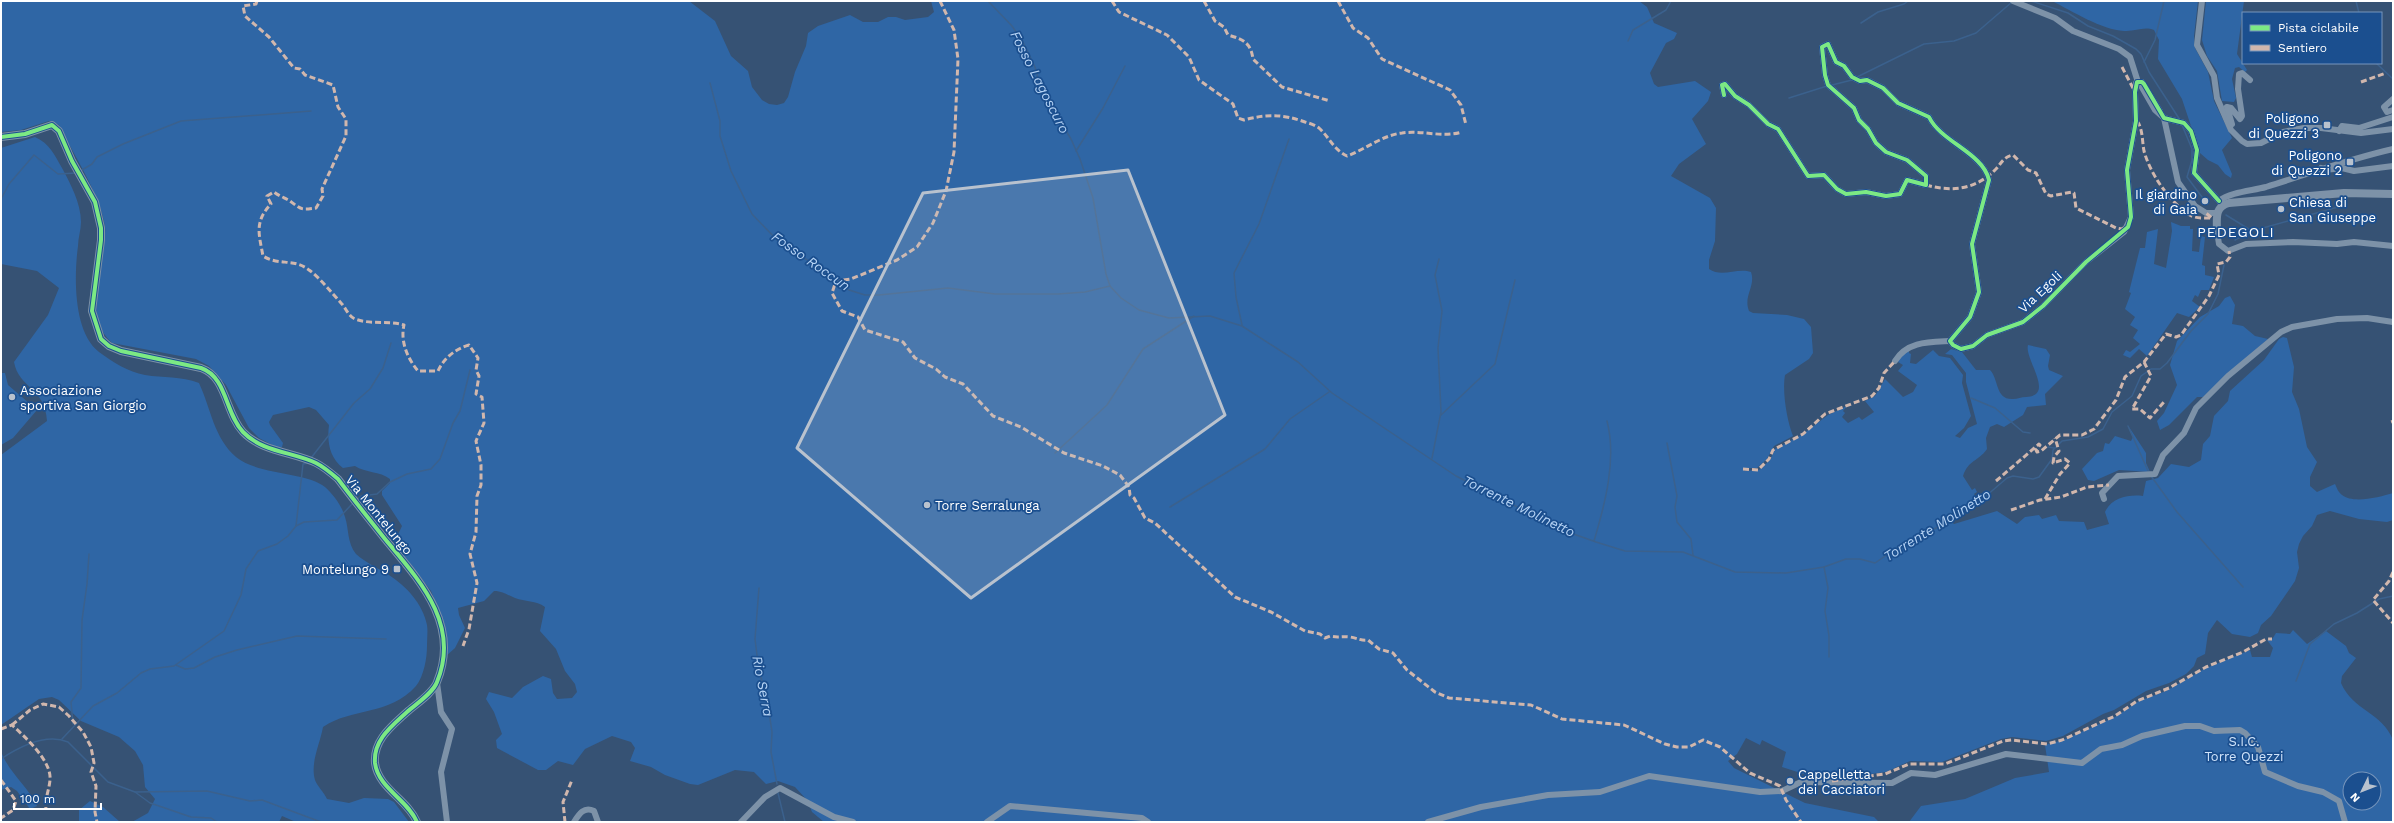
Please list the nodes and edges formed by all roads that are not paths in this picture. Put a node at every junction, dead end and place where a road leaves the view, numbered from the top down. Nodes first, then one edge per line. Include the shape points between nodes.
1 (2013, 1) edge
2 (2202, 1) edge
3 (2250, 80) dead end
4 (1724, 95) dead end
5 (2393, 99) edge
6 (2393, 110) edge
7 (2393, 117) edge
8 (2166, 119) junction
9 (2393, 129) edge
10 (2231, 130) junction
11 (2339, 131) junction
12 (1, 137) edge
13 (2393, 149) edge
14 (2393, 166) edge
15 (2322, 168) junction
16 (2393, 194) edge
17 (2220, 203) junction
18 (2217, 213) junction
19 (2217, 231) joint
20 (2393, 246) edge
21 (2393, 322) edge
22 (1950, 341) junction
23 (1895, 361) dead end
24 (2104, 498) dead end
25 (437, 683) junction
26 (417, 822) edge
27 (447, 822) edge
28 (574, 822) edge
29 (598, 822) edge
30 (741, 822) edge
31 (853, 822) edge
32 (987, 822) edge
33 (1148, 822) edge
34 (1428, 822) edge
35 (2345, 822) edge

1 - 8 street via 2056,18 2073,31 2119,49 2130,57 2138,82 2155,110
2 - 10 street via 2198,45 2214,76 2217,98
3 - 10 street via 2242,73 2239,74 2242,116 2238,118 2231,108 2227,107 2233,127
4 - 22 street via 1722,85 1725,84 1735,96 1749,105 1768,124 1778,129 1808,176 1824,175 1837,189 1846,194 1900,194 1907,180 1926,185 1926,176 1921,171 1907,160 1886,152 1876,143 1859,120 1854,108 1828,85 1822,47 1826,44 1836,62 1844,66 1852,76 1883,88 1898,103 1929,116 1934,127 1981,165 1988,177 1989,187 1972,244 1979,292 1970,317
5 - 6 street via 2384,109 2387,112
7 - 11 street via 2359,128 2342,126
8 - 17 street via 2184,123 2191,131 2197,150 2194,168 2196,176
8 - 18 street via 2178,182 2195,206 2206,213
8 - 22 street, Via Egoli, bridge via 2142,82 2136,83 2136,120 2128,170 2131,217 2124,232 2086,262 2023,322 1987,335 1973,346 1961,349
9 - 11 street via 2361,133
10 - 11 street via 2242,141 2254,144 2283,132 2304,128
12 - 25 street, Via Montelungo via 26,134 52,125 59,130 72,161 95,202 101,240 92,311 98,334 104,343 121,351 201,368 212,373 227,401 233,420 244,434 267,447 325,468 338,479 422,584 432,601 442,634 444,654
13 - 15 street
14 - 15 street via 2354,171
15 - 17 street via 2230,196
16 - 17 street via 2372,192
17 - 18 street
18 - 19 street
19 - 20 street via 2219,244 2228,251 2246,244 2293,242 2354,242
21 - 24 street via 2367,318 2337,319 2292,327 2281,332 2228,376 2196,408 2184,433 2163,455 2155,474 2118,476 2102,493
22 - 23 street via 1932,340 1907,347
25 - 26 street via 381,738 375,756 382,780 409,809
25 - 27 street via 441,712 452,729 441,772
28 - 29 street via 583,811 589,809 594,811
30 - 31 street via 765,797 780,788 834,817
32 - 33 street via 1010,806 1142,818
34 - 35 street via 1481,807 1540,796 1600,792 1649,776 1760,792 1782,791 1801,782 1892,783 1911,773 1935,774 2006,754 2082,764 2101,749 2184,726 2200,726 2214,731 2240,730 2258,747 2265,772 2298,786 2323,792 2339,801

